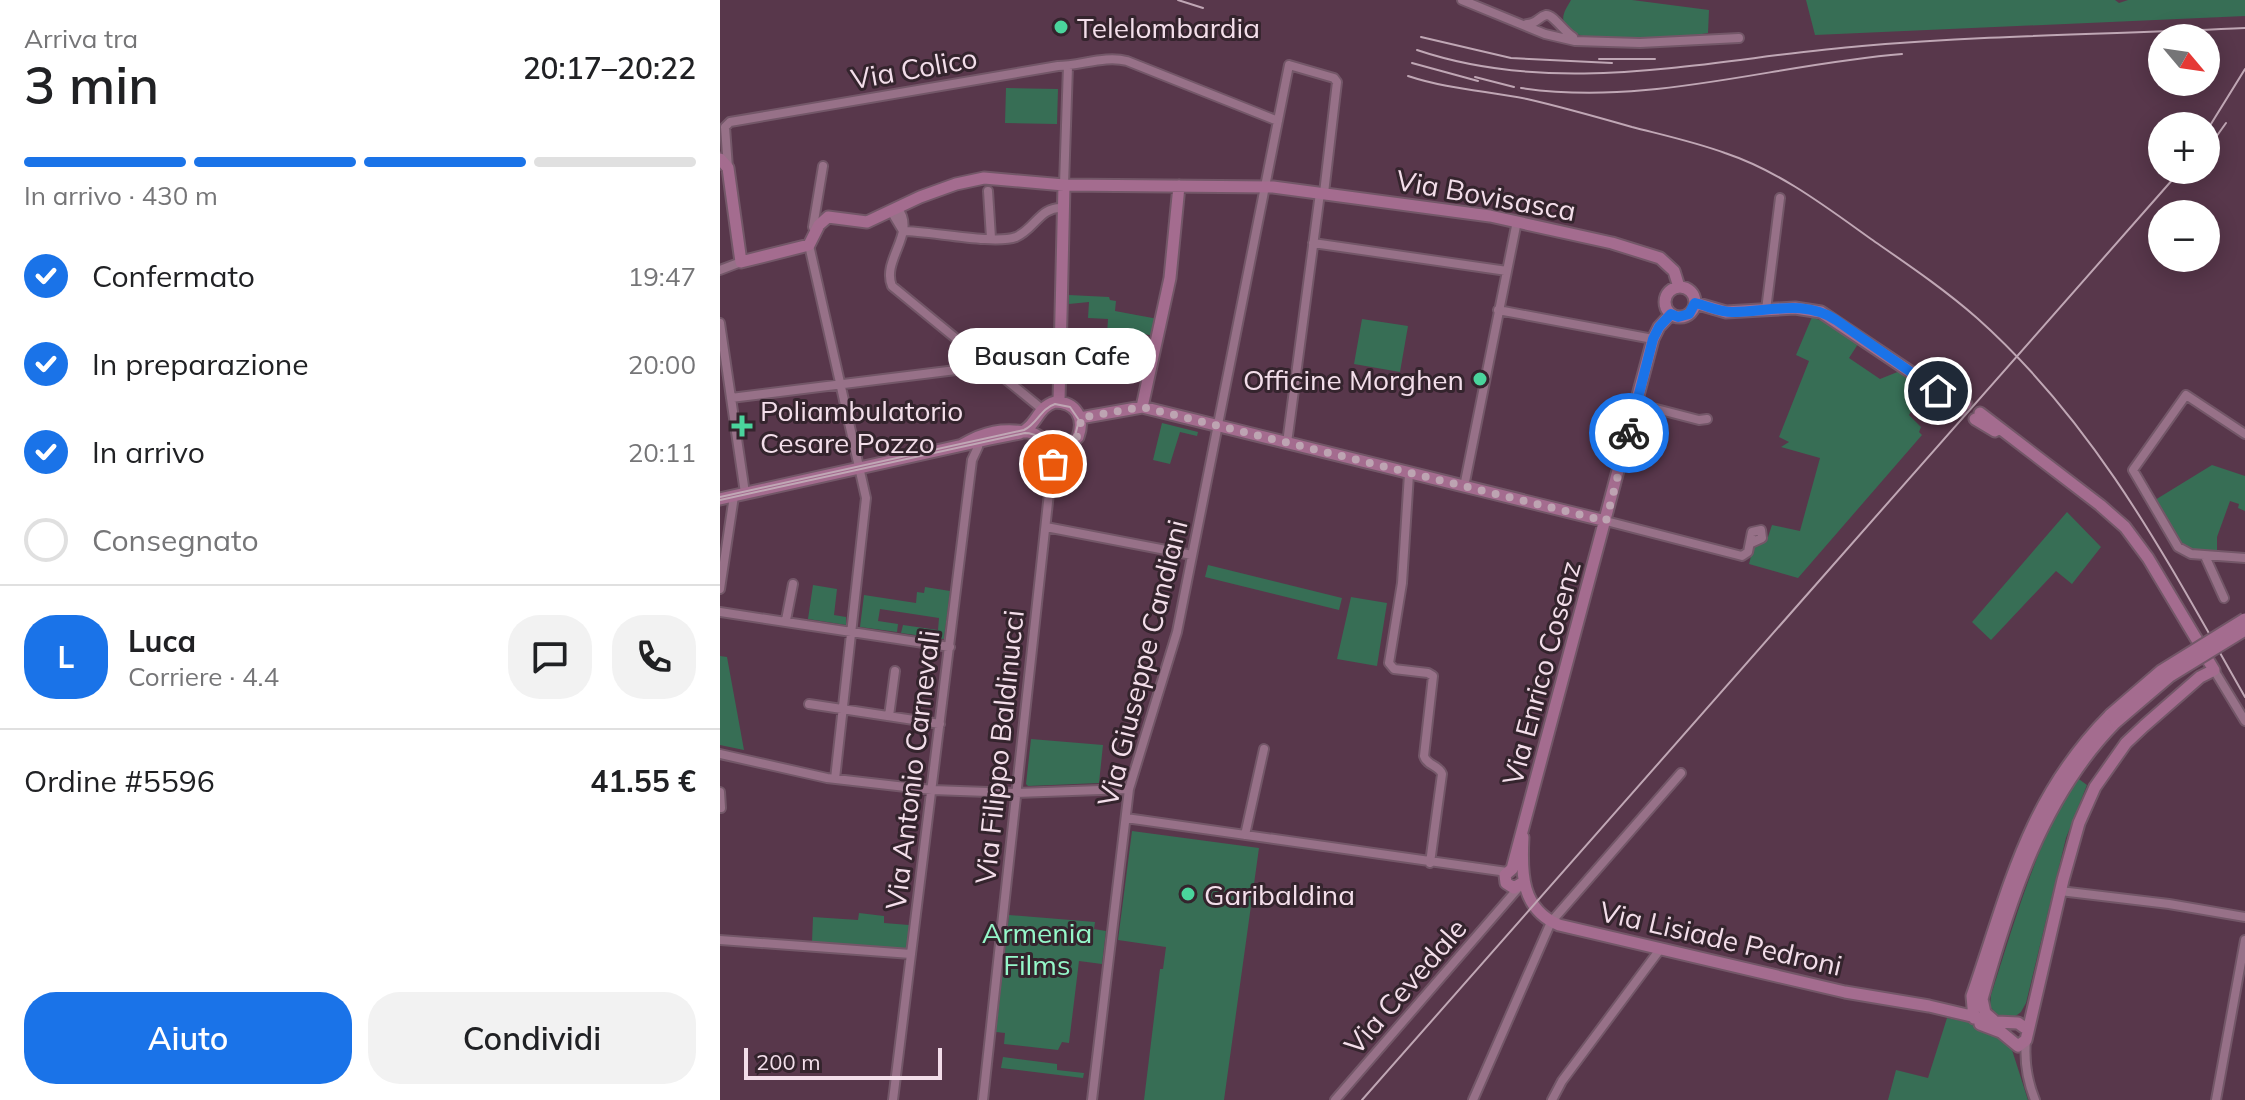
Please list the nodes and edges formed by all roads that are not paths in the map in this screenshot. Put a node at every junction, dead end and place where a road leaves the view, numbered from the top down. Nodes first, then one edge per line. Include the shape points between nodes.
1 (1462, 0) edge
2 (1539, 20) junction
3 (1519, 23) junction
4 (1557, 23) junction
5 (1540, 31) junction
6 (1551, 34) junction
7 (1739, 38) dead end
8 (1582, 40) junction
9 (1068, 66) junction
10 (1278, 121) junction
11 (723, 162) edge
12 (823, 166) dead end
13 (987, 184) junction
14 (1064, 185) junction
15 (1179, 186) junction
16 (1266, 186) junction
17 (1322, 193) junction
18 (1780, 198) dead end
19 (897, 208) junction
20 (1063, 208) junction
21 (816, 211) junction
22 (828, 217) junction
23 (1517, 221) junction
24 (903, 231) junction
25 (815, 232) junction
26 (991, 238) junction
27 (1313, 243) junction
28 (809, 245) junction
29 (741, 262) junction
30 (720, 270) edge
31 (1507, 271) junction
32 (1679, 287) junction
33 (1695, 303) junction
34 (1498, 310) junction
35 (1766, 310) junction
36 (1671, 314) junction
37 (720, 323) edge
38 (1653, 339) junction
39 (983, 361) junction
40 (839, 385) junction
41 (731, 398) junction
42 (1059, 401) junction
43 (1637, 404) junction
44 (1142, 407) junction
45 (1963, 407) dead end
46 (1040, 412) junction
47 (1978, 416) dead end
48 (1080, 418) junction
49 (1707, 419) dead end
50 (1218, 426) junction
51 (1020, 433) junction
52 (2245, 434) edge
53 (1287, 443) junction
54 (983, 444) junction
55 (1048, 444) junction
56 (962, 445) junction
57 (909, 457) junction
58 (859, 468) junction
59 (1409, 474) junction
60 (1464, 487) junction
61 (740, 495) junction
62 (720, 499) edge
63 (1606, 521) junction
64 (1046, 527) junction
65 (1751, 543) dead end
66 (1192, 555) junction
67 (2205, 556) junction
68 (2245, 558) edge
69 (793, 584) dead end
70 (720, 589) edge
71 (2224, 598) dead end
72 (720, 612) edge
73 (2245, 619) edge
74 (786, 620) junction
75 (852, 630) junction
76 (2245, 630) edge
77 (2197, 640) dead end
78 (950, 647) junction
79 (2211, 665) joint
80 (895, 671) dead end
81 (809, 704) dead end
82 (843, 710) junction
83 (889, 716) junction
84 (2113, 718) junction
85 (2245, 721) edge
86 (940, 724) junction
87 (1264, 749) dead end
88 (720, 754) edge
89 (1681, 773) dead end
90 (835, 779) junction
91 (1129, 789) junction
92 (932, 790) junction
93 (720, 792) edge
94 (1016, 793) junction
95 (721, 808) edge
96 (1126, 818) junction
97 (1245, 835) junction
98 (1430, 863) junction
99 (1514, 879) junction
100 (2060, 891) junction
101 (2245, 917) edge
102 (1551, 922) junction
103 (720, 940) edge
104 (2245, 940) edge
105 (1661, 948) junction
106 (911, 954) junction
107 (1975, 990) junction
108 (1929, 1006) junction
109 (1974, 1018) junction
110 (1997, 1022) junction
111 (2024, 1031) junction
112 (893, 1100) edge
113 (983, 1100) edge
114 (1092, 1100) edge
115 (1335, 1100) edge
116 (1473, 1100) edge
117 (1552, 1100) edge
118 (2035, 1100) edge
119 (2216, 1100) edge

1 - 3 street
2 - 3 street
2 - 4 street via 1549,15
2 - 5 street
3 - 5 street
4 - 6 street
4 - 8 street
5 - 6 street
6 - 8 street
7 - 8 street
9 - 10 street, Via Colico via 1127,61
9 - 11 street, Via Colico via 730,122 725,127
9 - 14 street
10 - 16 street, Via Giuseppe Candiani
10 - 17 street, Via Giuseppe Candiani via 1289,65 1335,79
11 - 29 street
12 - 21 street
13 - 14 street, Via Bovisasca
13 - 19 street, Via Bovisasca via 956,184
13 - 26 street
14 - 15 street, Via Bovisasca
14 - 20 street
15 - 16 street, Via Bovisasca
15 - 44 street via 1170,278
16 - 17 street, Via Bovisasca
16 - 50 street, Via Giuseppe Candiani
17 - 23 street, Via Bovisasca
17 - 27 street
18 - 35 street
19 - 22 street, Via Bovisasca via 867,222
19 - 24 street via 894,216
20 - 26 street via 1048,209 1016,237
20 - 42 street
21 - 22 street
21 - 25 street
22 - 25 street
23 - 31 street
23 - 32 street, Via Bovisasca via 1648,253 1674,271
24 - 26 street
24 - 39 street via 888,273 892,286
25 - 28 street
27 - 31 street
27 - 53 street
28 - 29 street
28 - 40 street
29 - 30 street
31 - 34 street
32 - 33 street via 1693,292
32 - 36 street via 1665,298
33 - 35 street via 1726,312
33 - 36 street via 1685,316
34 - 38 street
34 - 60 street
35 - 45 street via 1824,313
36 - 38 street, Via Enrico Cosenz
37 - 41 street
38 - 43 street, Via Enrico Cosenz
39 - 40 street via 972,368
39 - 46 street
40 - 41 street
40 - 58 street
41 - 61 street
42 - 46 street
42 - 48 street
43 - 49 street
43 - 63 street, Via Enrico Cosenz
44 - 48 street
44 - 50 street
46 - 51 street
46 - 55 street via 1036,429
47 - 77 street via 2119,521
48 - 55 street via 1075,440 1065,446
50 - 53 street
50 - 66 street, Via Giuseppe Candiani
51 - 54 street
51 - 55 street via 1033,433
51 - 56 street via 1004,430
52 - 67 street via 2186,395 2133,470 2178,547
53 - 59 street
54 - 56 street
54 - 57 street via 931,459
54 - 78 street, Via Antonio Carnevali via 972,458
55 - 64 street, Via Filippo Baldinucci
56 - 57 street
57 - 58 street
58 - 61 street
58 - 75 street via 866,512
59 - 60 street
59 - 98 street via 1402,583 1389,663 1394,669 1433,676 1424,752 1426,761 1442,773
60 - 63 street
61 - 62 street
61 - 70 street
63 - 65 street via 1742,556
63 - 99 street, Via Enrico Cosenz
64 - 66 street
64 - 94 street, Via Filippo Baldinucci
66 - 91 street, Via Giuseppe Candiani via 1177,632
67 - 68 street
67 - 71 street
69 - 74 street
72 - 74 street
73 - 84 street, bridge via 2167,666
74 - 75 street
75 - 78 street
75 - 82 street
76 - 84 street, bridge
78 - 86 street, Via Antonio Carnevali
79 - 85 street
79 - 100 street via 2112,761 2086,806
80 - 83 street
81 - 82 street
82 - 83 street
82 - 90 street
83 - 86 street
84 - 107 street via 2069,762 2037,814
84 - 110 street via 2066,783 2030,854 1982,999 1985,1013
86 - 92 street, Via Antonio Carnevali
87 - 97 street
88 - 90 street
89 - 102 street
90 - 92 street
91 - 94 street
91 - 96 street, Via Giuseppe Candiani
92 - 94 street
92 - 106 street, Via Antonio Carnevali
93 - 95 street
94 - 113 street, Via Filippo Baldinucci
96 - 97 street
96 - 114 street, Via Giuseppe Candiani
97 - 98 street
98 - 99 street
99 - 102 street
99 - 115 street, Via Cevedale via 1509,900
100 - 101 street
100 - 111 street
102 - 105 street, Via Lisiade Pedroni
102 - 116 street
103 - 106 street
104 - 119 street
105 - 108 street, Via Lisiade Pedroni via 1845,992
105 - 117 street
106 - 112 street, Via Antonio Carnevali
107 - 108 street, Via Lisiade Pedroni via 1959,1003
107 - 109 street
108 - 109 street, Via Lisiade Pedroni
109 - 110 street
109 - 111 street, Via Lisiade Pedroni via 2015,1045 2021,1046
110 - 111 street
111 - 118 street

